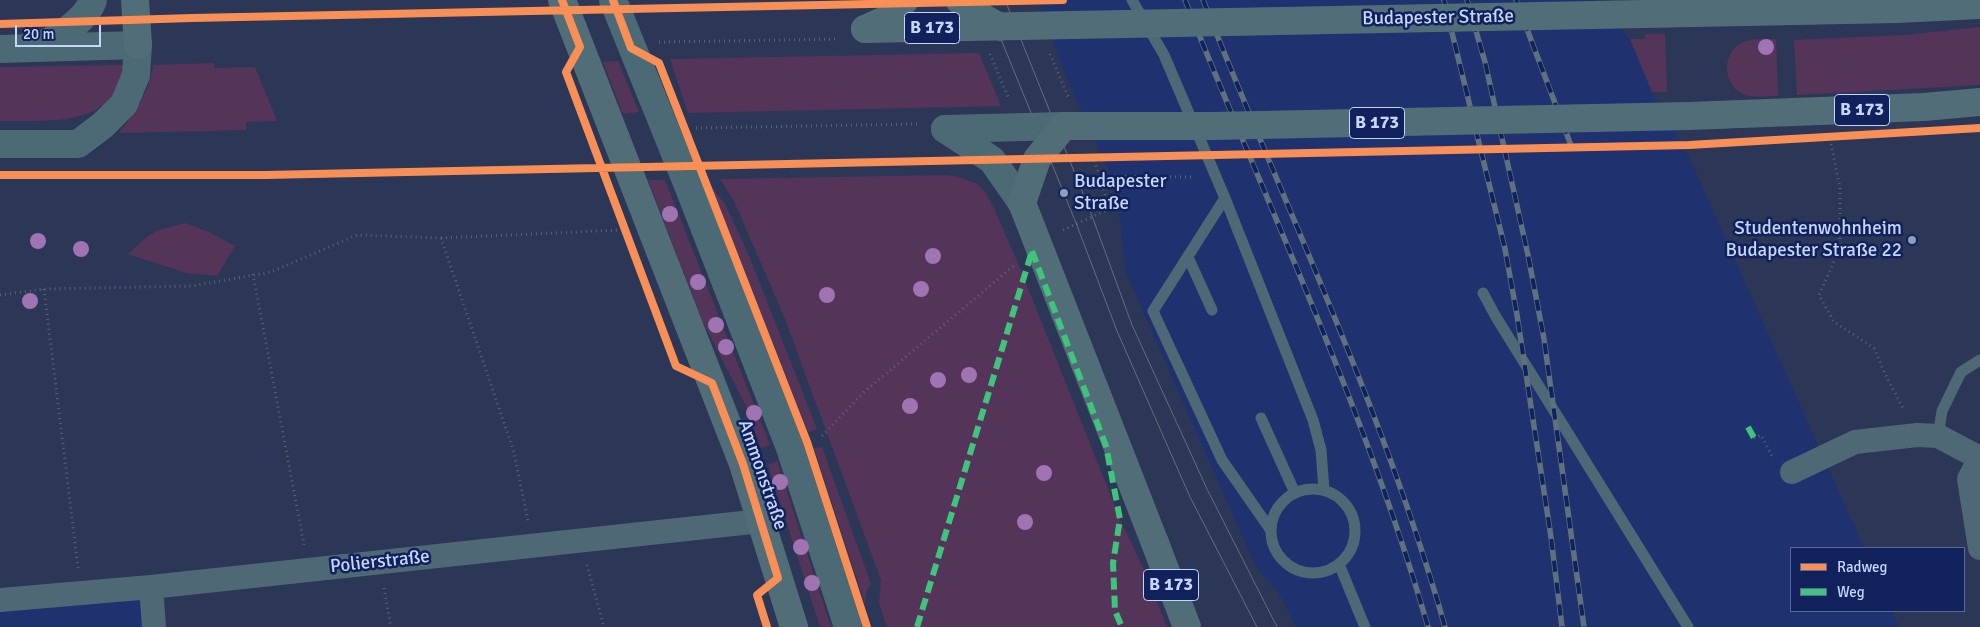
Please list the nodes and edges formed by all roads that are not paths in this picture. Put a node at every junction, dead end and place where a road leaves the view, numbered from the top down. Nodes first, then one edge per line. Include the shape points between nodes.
1 (94, 0) edge
2 (135, 0) edge
3 (562, 0) edge
4 (613, 0) edge
5 (905, 0) edge
6 (959, 0) edge
7 (1132, 0) edge
8 (1980, 5) edge
9 (1000, 27) junction
10 (138, 45) junction
11 (0, 49) edge
12 (34, 49) junction
13 (1980, 102) edge
14 (1064, 126) junction
15 (0, 144) edge
16 (1225, 198) junction
17 (1022, 203) junction
18 (1188, 257) junction
19 (1483, 293) dead end
20 (1212, 310) dead end
21 (1980, 360) edge
22 (1261, 418) dead end
23 (1928, 435) junction
24 (1980, 458) edge
25 (1792, 472) dead end
26 (1324, 490) junction
27 (1295, 493) junction
28 (760, 520) junction
29 (1270, 529) junction
30 (1980, 548) edge
31 (1339, 564) junction
32 (151, 587) junction
33 (0, 600) edge
34 (154, 627) edge
35 (794, 627) edge
36 (848, 627) edge
37 (1187, 627) edge
38 (1365, 627) edge
39 (1688, 627) edge

1 - 12 main road via 74,25
2 - 10 main road
3 - 28 main road, Ammonstraße via 743,464
4 - 36 main road, Ammonstraße via 790,448
5 - 9 main road, Budapester Straße / B 173, bridge via 887,20 856,34
6 - 9 main road, bridge
7 - 16 lane via 1164,55
8 - 9 main road, Budapester Straße / B 173, bridge
10 - 12 main road
10 - 15 main road via 136,75 124,104 78,144
11 - 12 main road
13 - 14 main road, B 173, bridge via 1689,116 1222,126
14 - 17 main road, bridge via 1037,160
14 - 17 main road, bridge via 932,127 992,160
16 - 18 lane
16 - 26 lane via 1313,420 1321,450
17 - 37 main road, B 173, bridge
18 - 20 lane
18 - 29 lane via 1153,311 1222,460
19 - 39 lane
21 - 23 lane via 1961,372
22 - 27 lane
23 - 24 street
23 - 25 street via 1855,442
24 - 30 street via 1969,479
26 - 27 lane via 1305,489
26 - 31 lane via 1344,502 1354,523 1352,546
27 - 29 lane via 1275,511
28 - 32 street, Polierstraße
28 - 35 main road, Ammonstraße
29 - 31 lane via 1274,548 1285,563 1302,572 1321,572
31 - 38 lane
32 - 33 street, Polierstraße
32 - 34 street

